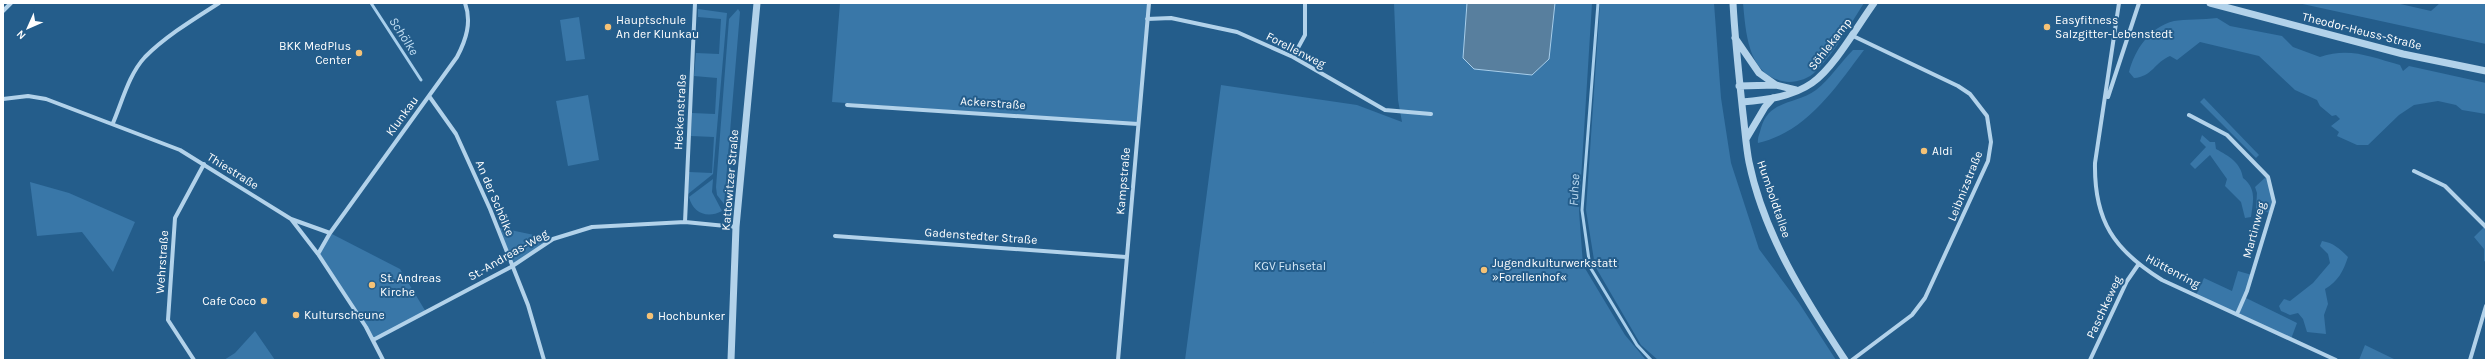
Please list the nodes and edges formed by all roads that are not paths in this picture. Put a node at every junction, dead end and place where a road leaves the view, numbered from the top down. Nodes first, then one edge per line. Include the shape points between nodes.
1 (11, 3) edge
2 (220, 3) edge
3 (465, 3) edge
4 (695, 3) edge
5 (756, 3) edge
6 (1149, 3) edge
7 (1305, 3) edge
8 (1733, 3) edge
9 (1874, 3) edge
10 (2119, 3) edge
11 (2139, 3) edge
12 (2210, 3) edge
13 (3, 11) edge
14 (1147, 19) junction
15 (1851, 35) junction
16 (1735, 38) junction
17 (1293, 57) junction
18 (2486, 71) edge
19 (1776, 85) junction
20 (1739, 86) junction
21 (1796, 90) junction
22 (429, 96) junction
23 (1773, 98) junction
24 (3, 99) edge
25 (1742, 102) junction
26 (2105, 103) junction
27 (847, 105) dead end
28 (1431, 114) dead end
29 (2189, 115) dead end
30 (113, 123) junction
31 (1138, 124) junction
32 (1746, 139) junction
33 (204, 164) junction
34 (2414, 171) dead end
35 (291, 219) junction
36 (684, 222) junction
37 (736, 226) junction
38 (2486, 227) edge
39 (330, 233) junction
40 (835, 236) dead end
41 (318, 254) junction
42 (1126, 257) junction
43 (2138, 265) junction
44 (512, 267) junction
45 (2486, 306) edge
46 (2237, 314) junction
47 (373, 340) junction
48 (194, 360) edge
49 (384, 360) edge
50 (544, 360) edge
51 (731, 360) edge
52 (1118, 360) edge
53 (1845, 360) edge
54 (1852, 360) edge
55 (2090, 360) edge
56 (2336, 360) edge
57 (2470, 360) edge

1 - 13 street
2 - 30 street via 189,22 145,58 134,73
3 - 22 street, Klunkau via 468,11 467,38 457,57
4 - 36 street, Heckenstraße
5 - 37 street, Kattowitzer Straße
6 - 14 street, Kampstraße
7 - 17 street via 1305,35
8 - 16 street, Humboldtallee
9 - 15 street, Söhlekamp
10 - 26 street, Hüttenring
11 - 26 street, Hüttenring via 2125,51
12 - 18 street, Theodor-Heuss-Straße via 2388,50
14 - 17 street, Forellenweg via 1171,18 1237,32
14 - 31 street, Kampstraße
15 - 21 street, Söhlekamp via 1825,71 1812,83
15 - 54 street, Leibnizstraße via 1970,94 1987,116 1991,142 1988,161 1926,298 1912,315
16 - 19 street via 1759,73
16 - 20 street, Humboldtallee
17 - 28 street, Forellenweg via 1385,110
19 - 20 street
19 - 21 street
20 - 25 street, Humboldtallee
21 - 23 street, Söhlekamp
22 - 39 street, Klunkau
22 - 44 street, An der Schölke via 456,134 490,209
23 - 25 street, Söhlekamp
23 - 32 street
24 - 30 street, Thiestraße via 39,97
25 - 32 street, Humboldtallee
26 - 43 street, Hüttenring via 2095,163 2099,210 2107,228 2121,248
27 - 31 street, Ackerstraße
29 - 46 street, Martinweg via 2227,135 2267,176 2270,184 2274,202 2247,291
30 - 33 street, Thiestraße via 180,150
31 - 42 street, Kampstraße
32 - 53 street, Humboldtallee via 1749,162 1778,245 1807,303
33 - 35 street, Thiestraße
33 - 48 street, Wehrstraße via 175,218 168,320
34 - 38 street via 2445,186
35 - 39 street
35 - 41 street, Thiestraße
36 - 37 street, St.-Andreas-Weg
36 - 44 street, St.-Andreas-Weg via 592,227 553,239
37 - 51 street, Kattowitzer Straße
39 - 41 street, Klunkau
40 - 42 street, Gadenstedter Straße
41 - 47 street, Thiestraße
42 - 52 street, Kampstraße
43 - 46 street, Hüttenring via 2162,280
43 - 55 street, Paschkeweg via 2127,280
44 - 47 street, St.-Andreas-Weg
44 - 50 street, An der Schölke via 528,304
45 - 57 street
46 - 56 street, Hüttenring
47 - 49 street, Thiestraße

